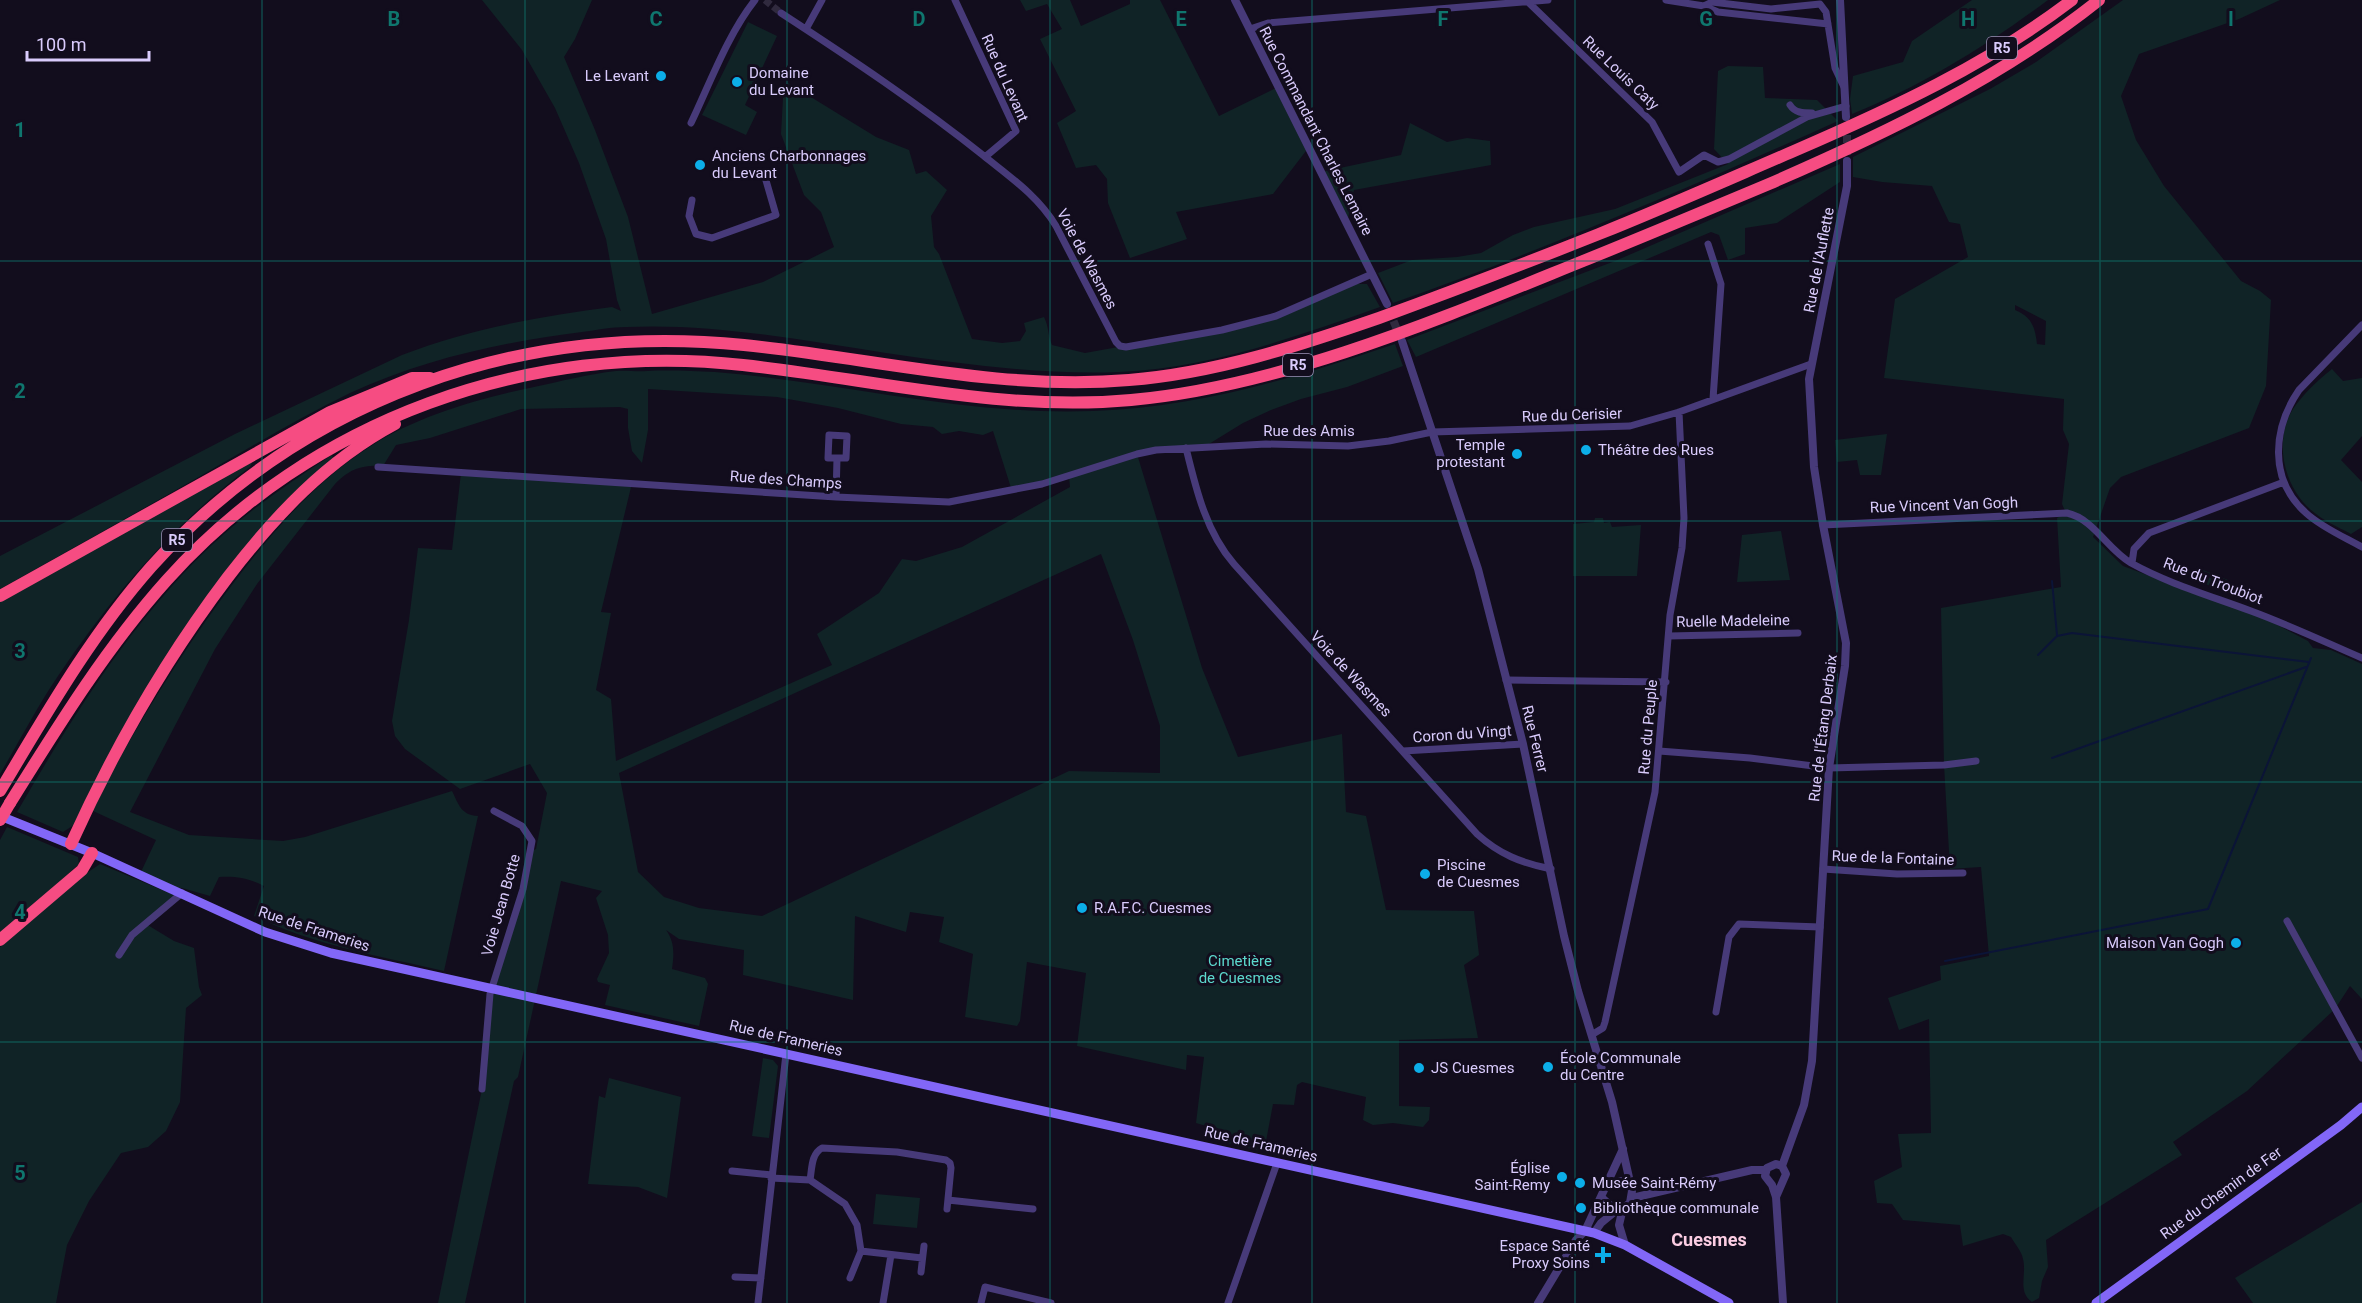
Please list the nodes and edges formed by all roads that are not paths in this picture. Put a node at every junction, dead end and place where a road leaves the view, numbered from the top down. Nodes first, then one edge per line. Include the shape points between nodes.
1 (755, 0) edge
2 (822, 0) edge
3 (955, 0) edge
4 (1235, 0) edge
5 (1548, 0) edge
6 (1666, 0) edge
7 (1840, 0) edge
8 (2072, 0) edge
9 (2099, 0) edge
10 (2109, 0) edge
11 (1527, 1) edge
12 (1704, 6) junction
13 (781, 13) tunnel mouth
14 (1828, 24) junction
15 (806, 29) junction
16 (1250, 29) junction
17 (2043, 41) junction
18 (1844, 89) junction
19 (1790, 105) dead end
20 (1846, 106) junction
21 (1821, 113) junction
22 (1846, 117) tunnel mouth
23 (691, 123) dead end
24 (985, 158) junction
25 (1847, 160) tunnel mouth
26 (765, 177) dead end
27 (692, 200) dead end
28 (1708, 244) dead end
29 (1372, 274) junction
30 (1387, 304) tunnel mouth
31 (2362, 325) edge
32 (1402, 341) tunnel mouth
33 (1811, 364) junction
34 (435, 378) junction
35 (1713, 399) junction
36 (415, 407) junction
37 (1679, 412) junction
38 (1432, 432) junction
39 (1186, 448) junction
40 (837, 458) dead end
41 (378, 467) dead end
42 (2284, 482) junction
43 (836, 498) junction
44 (2067, 513) joint
45 (1823, 525) junction
46 (2362, 547) edge
47 (2132, 563) junction
48 (0, 596) edge
49 (1798, 633) dead end
50 (1669, 636) junction
51 (2362, 658) edge
52 (1506, 680) junction
53 (1666, 682) junction
54 (1523, 744) junction
55 (1403, 751) junction
56 (1659, 751) junction
57 (1976, 761) dead end
58 (1830, 768) junction
59 (0, 791) edge
60 (495, 811) dead end
61 (0, 818) edge
62 (71, 844) junction
63 (92, 853) junction
64 (1551, 869) junction
65 (1823, 869) junction
66 (1963, 873) dead end
67 (182, 893) junction
68 (2287, 921) dead end
69 (1820, 927) junction
70 (0, 940) edge
71 (119, 955) dead end
72 (491, 989) junction
73 (1716, 1012) dead end
74 (1593, 1034) junction
75 (786, 1054) junction
76 (2362, 1058) edge
77 (482, 1089) dead end
78 (2362, 1107) edge
79 (1623, 1148) junction
80 (1277, 1163) junction
81 (1782, 1166) junction
82 (1766, 1170) junction
83 (732, 1172) dead end
84 (772, 1176) junction
85 (810, 1180) junction
86 (1607, 1184) junction
87 (1776, 1184) junction
88 (1631, 1188) junction
89 (1601, 1197) junction
90 (1632, 1198) junction
91 (948, 1200) junction
92 (947, 1209) dead end
93 (1033, 1209) dead end
94 (1620, 1209) junction
95 (1589, 1232) junction
96 (1624, 1245) junction
97 (924, 1246) dead end
98 (861, 1251) junction
99 (891, 1255) junction
100 (922, 1258) junction
101 (921, 1272) dead end
102 (735, 1277) dead end
103 (761, 1278) junction
104 (850, 1278) dead end
105 (758, 1303) edge
106 (883, 1303) edge
107 (981, 1303) edge
108 (1051, 1303) edge
109 (1228, 1303) edge
110 (1538, 1303) edge
111 (1729, 1303) edge
112 (1783, 1303) edge
113 (2096, 1303) edge

1 - 23 street
2 - 15 street
3 - 24 street, Rue du Levant via 1016,131
4 - 16 street, Rue Commandant Charles Lemaire
5 - 11 street
6 - 12 street
7 - 18 street
8 - 34 highway, R5 via 2000,50 1900,103 1654,212 1498,275 1251,359 1149,378 1043,383 744,345 654,340 534,352
9 - 17 highway, R5
10 - 17 highway
11 - 16 street via 1268,23
11 - 21 street, Rue Louis Caty via 1652,122 1679,172 1704,156 1718,162 1730,159
12 - 14 street via 1718,12
12 - 14 street via 1712,2 1771,9 1820,4
13 - 15 street, Voie de Wasmes
14 - 18 street via 1835,68
15 - 24 street, Voie de Wasmes via 935,117
16 - 29 street, Rue Commandant Charles Lemaire
17 - 36 highway, R5 via 1971,86 1899,124 1662,230 1505,293 1339,353 1214,388 1129,400 1044,402 958,396 742,365 656,361 577,366 507,378
18 - 20 street
19 - 21 street via 1800,113
20 - 21 street, Rue Louis Caty
20 - 22 street
24 - 29 street, Voie de Wasmes via 1028,191 1049,214 1120,346 1222,330 1276,316
25 - 33 street, Rue de l'Auflette via 1847,186
26 - 27 street via 776,215 712,238 696,234 688,216
28 - 35 street via 1721,284
29 - 30 street
31 - 42 street via 2299,390 2289,407 2278,441
32 - 38 street, Rue Ferrer
33 - 35 street, Rue du Cerisier
33 - 45 street, Rue de l'Étang Derbaix via 1810,423
34 - 48 highway via 412,378 338,408
34 - 59 highway, R5 via 362,408 286,452 240,484 182,536 123,601 96,638
35 - 37 street, Rue du Cerisier
36 - 61 highway, R5, bridge via 299,467 229,519 197,549 138,614 105,658
36 - 62 highway via 315,479 240,562 153,686 116,750
37 - 38 street, Rue du Cerisier via 1630,426
37 - 50 street, Rue du Peuple via 1684,518
38 - 39 street, Rue des Amis via 1348,446 1266,444
38 - 52 street, Rue Ferrer via 1478,568
39 - 43 street, Rue des Champs via 1137,454 1042,484 949,502
39 - 55 street, Voie de Wasmes via 1194,484 1223,551
40 - 43 street
41 - 43 street, Rue des Champs
42 - 46 street via 2306,513
42 - 47 street via 2149,533 2134,549
44 - 45 street, Rue Vincent Van Gogh
44 - 47 street, Rue du Troubiot via 2078,516
45 - 58 street, Rue de l'Étang Derbaix via 1846,643
47 - 51 street, Rue du Troubiot
49 - 50 street, Ruelle Madeleine
50 - 53 street, Rue du Peuple
52 - 53 street
52 - 54 street, Rue Ferrer
53 - 56 street, Rue du Peuple
54 - 55 street, Coron du Vingt
54 - 64 street, Rue Ferrer
55 - 64 street, Voie de Wasmes via 1491,847 1510,858
56 - 58 street
56 - 74 street, Rue du Peuple via 1655,792 1605,1022
57 - 58 street
58 - 65 street, Rue de l'Étang Derbaix
60 - 72 street, Voie Jean Botte via 522,826 532,841 516,912
61 - 62 main road, Rue de Frameries
62 - 63 main road, Rue de Frameries
63 - 67 main road, Rue de Frameries
63 - 70 highway via 82,870
64 - 74 street, Rue Ferrer via 1578,991
65 - 66 street, Rue de la Fontaine
65 - 69 street, Rue de l'Étang Derbaix
67 - 71 street via 132,935
67 - 72 main road, Rue de Frameries via 265,932 331,953
68 - 76 street
69 - 73 street via 1735,927 1729,937
69 - 81 street, Rue de l'Étang Derbaix via 1809,1083
72 - 75 main road, Rue de Frameries
72 - 77 street, Voie Jean Botte
74 - 79 street, Rue Ferrer
75 - 80 main road, Rue de Frameries
75 - 84 street
78 - 113 main road, Rue du Chemin de Fer
79 - 86 street
79 - 88 street, Rue Ferrer
80 - 95 main road, Rue de Frameries
80 - 109 street
81 - 82 street via 1773,1164
81 - 87 street via 1786,1174
82 - 87 street via 1766,1180
82 - 90 street
83 - 84 street
84 - 85 street
84 - 103 street
85 - 91 street via 816,1151 822,1148 897,1152 950,1163
85 - 98 street via 845,1204 857,1225
86 - 88 street via 1622,1181
86 - 89 street
87 - 112 street
88 - 90 street
89 - 94 street via 1608,1205
89 - 95 street
90 - 94 street
91 - 92 street
91 - 93 street
94 - 95 street
94 - 96 street
95 - 96 main road, Rue de Frameries
95 - 110 street via 1576,1240
96 - 111 main road, Rue de Frameries
97 - 100 street
98 - 99 street
98 - 104 street
99 - 100 street
99 - 106 street
100 - 101 street
102 - 103 street
103 - 105 street
107 - 108 street via 985,1287

